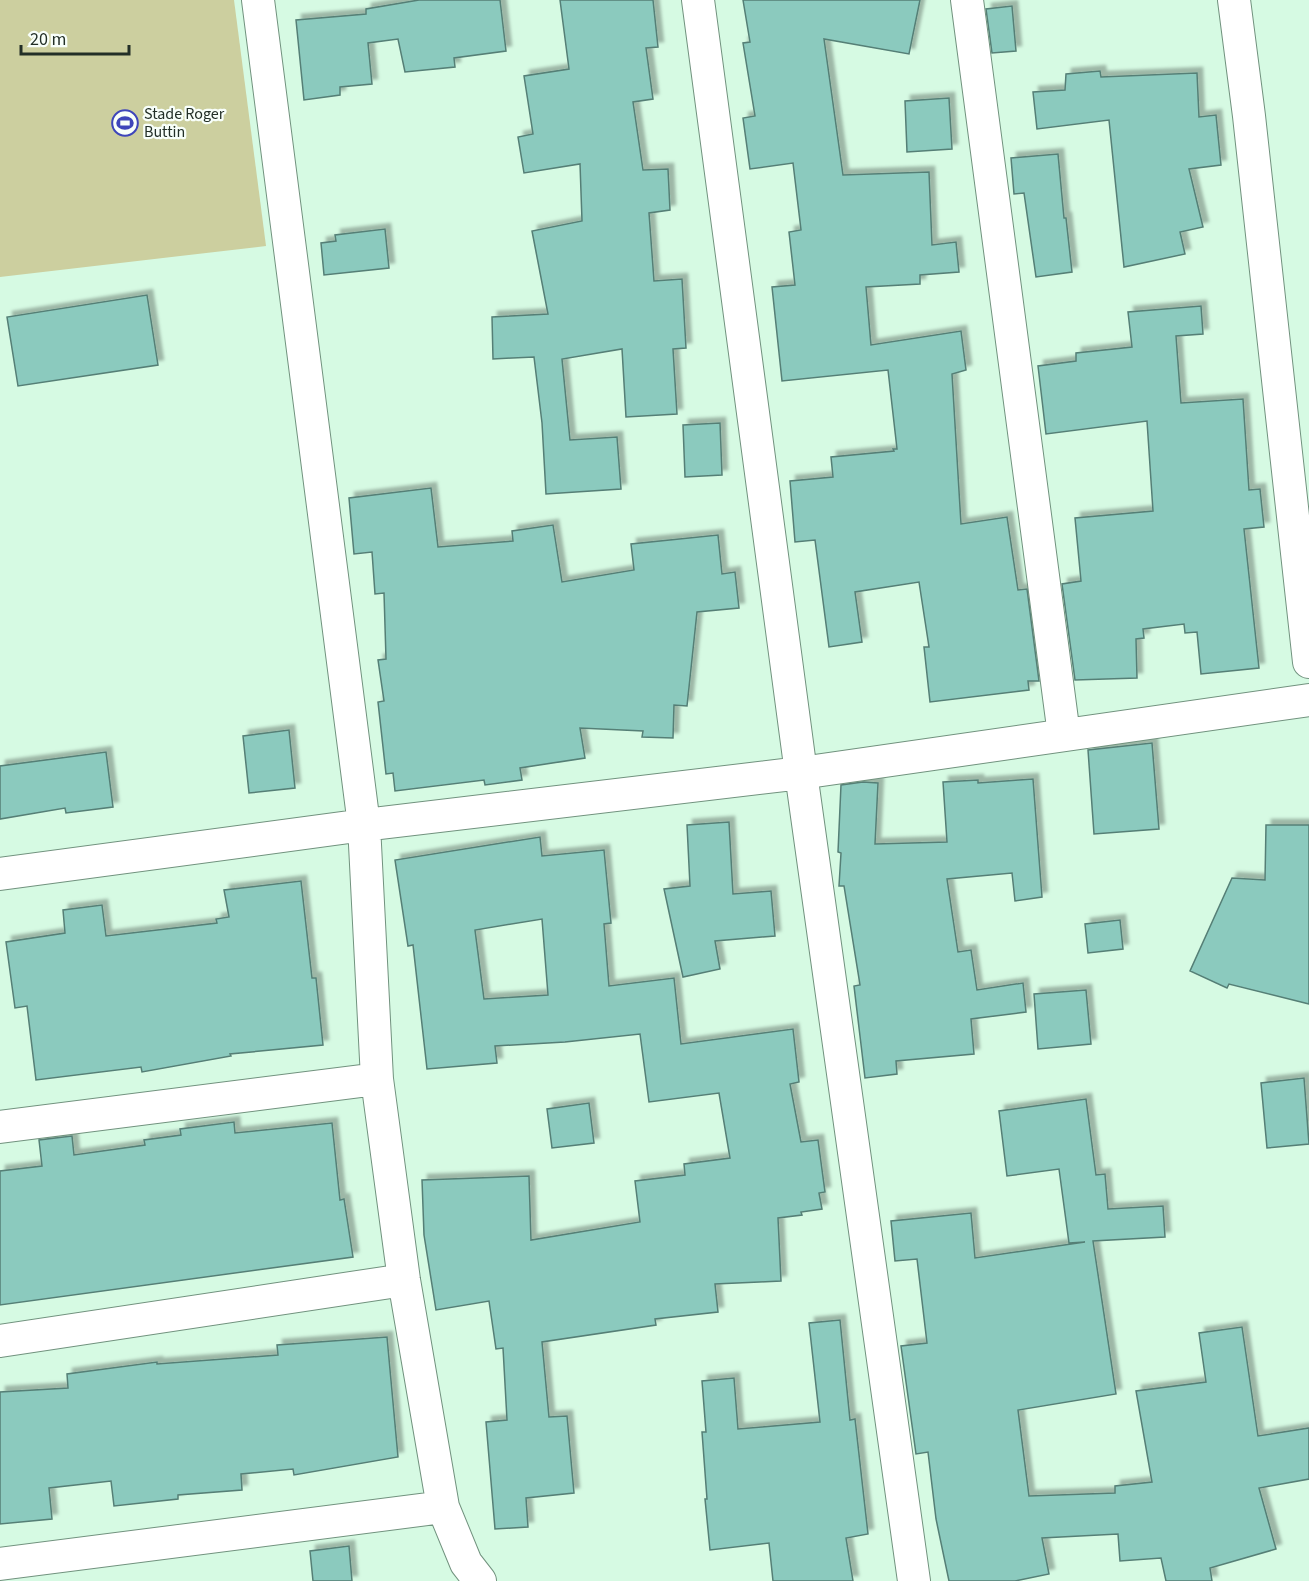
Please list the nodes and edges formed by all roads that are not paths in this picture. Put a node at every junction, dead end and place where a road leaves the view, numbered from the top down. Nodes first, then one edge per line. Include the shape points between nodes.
1 (258, 0) edge
2 (698, 0) edge
3 (967, 0) edge
4 (1234, 0) edge
5 (1309, 662) edge
6 (1309, 700) edge
7 (1064, 735) junction
8 (801, 773) junction
9 (364, 825) junction
10 (0, 874) edge
11 (377, 1079) junction
12 (0, 1127) edge
13 (404, 1280) junction
14 (0, 1341) edge
15 (443, 1507) junction
16 (0, 1564) edge
17 (480, 1581) edge
18 (914, 1581) edge

1 - 9 street
2 - 8 street
3 - 7 street
4 - 5 street
6 - 7 street
7 - 8 street
8 - 9 street
8 - 18 street
9 - 10 street
9 - 11 street
11 - 12 street
11 - 13 street
13 - 14 street
13 - 15 street
15 - 16 street
15 - 17 street via 466,1563

